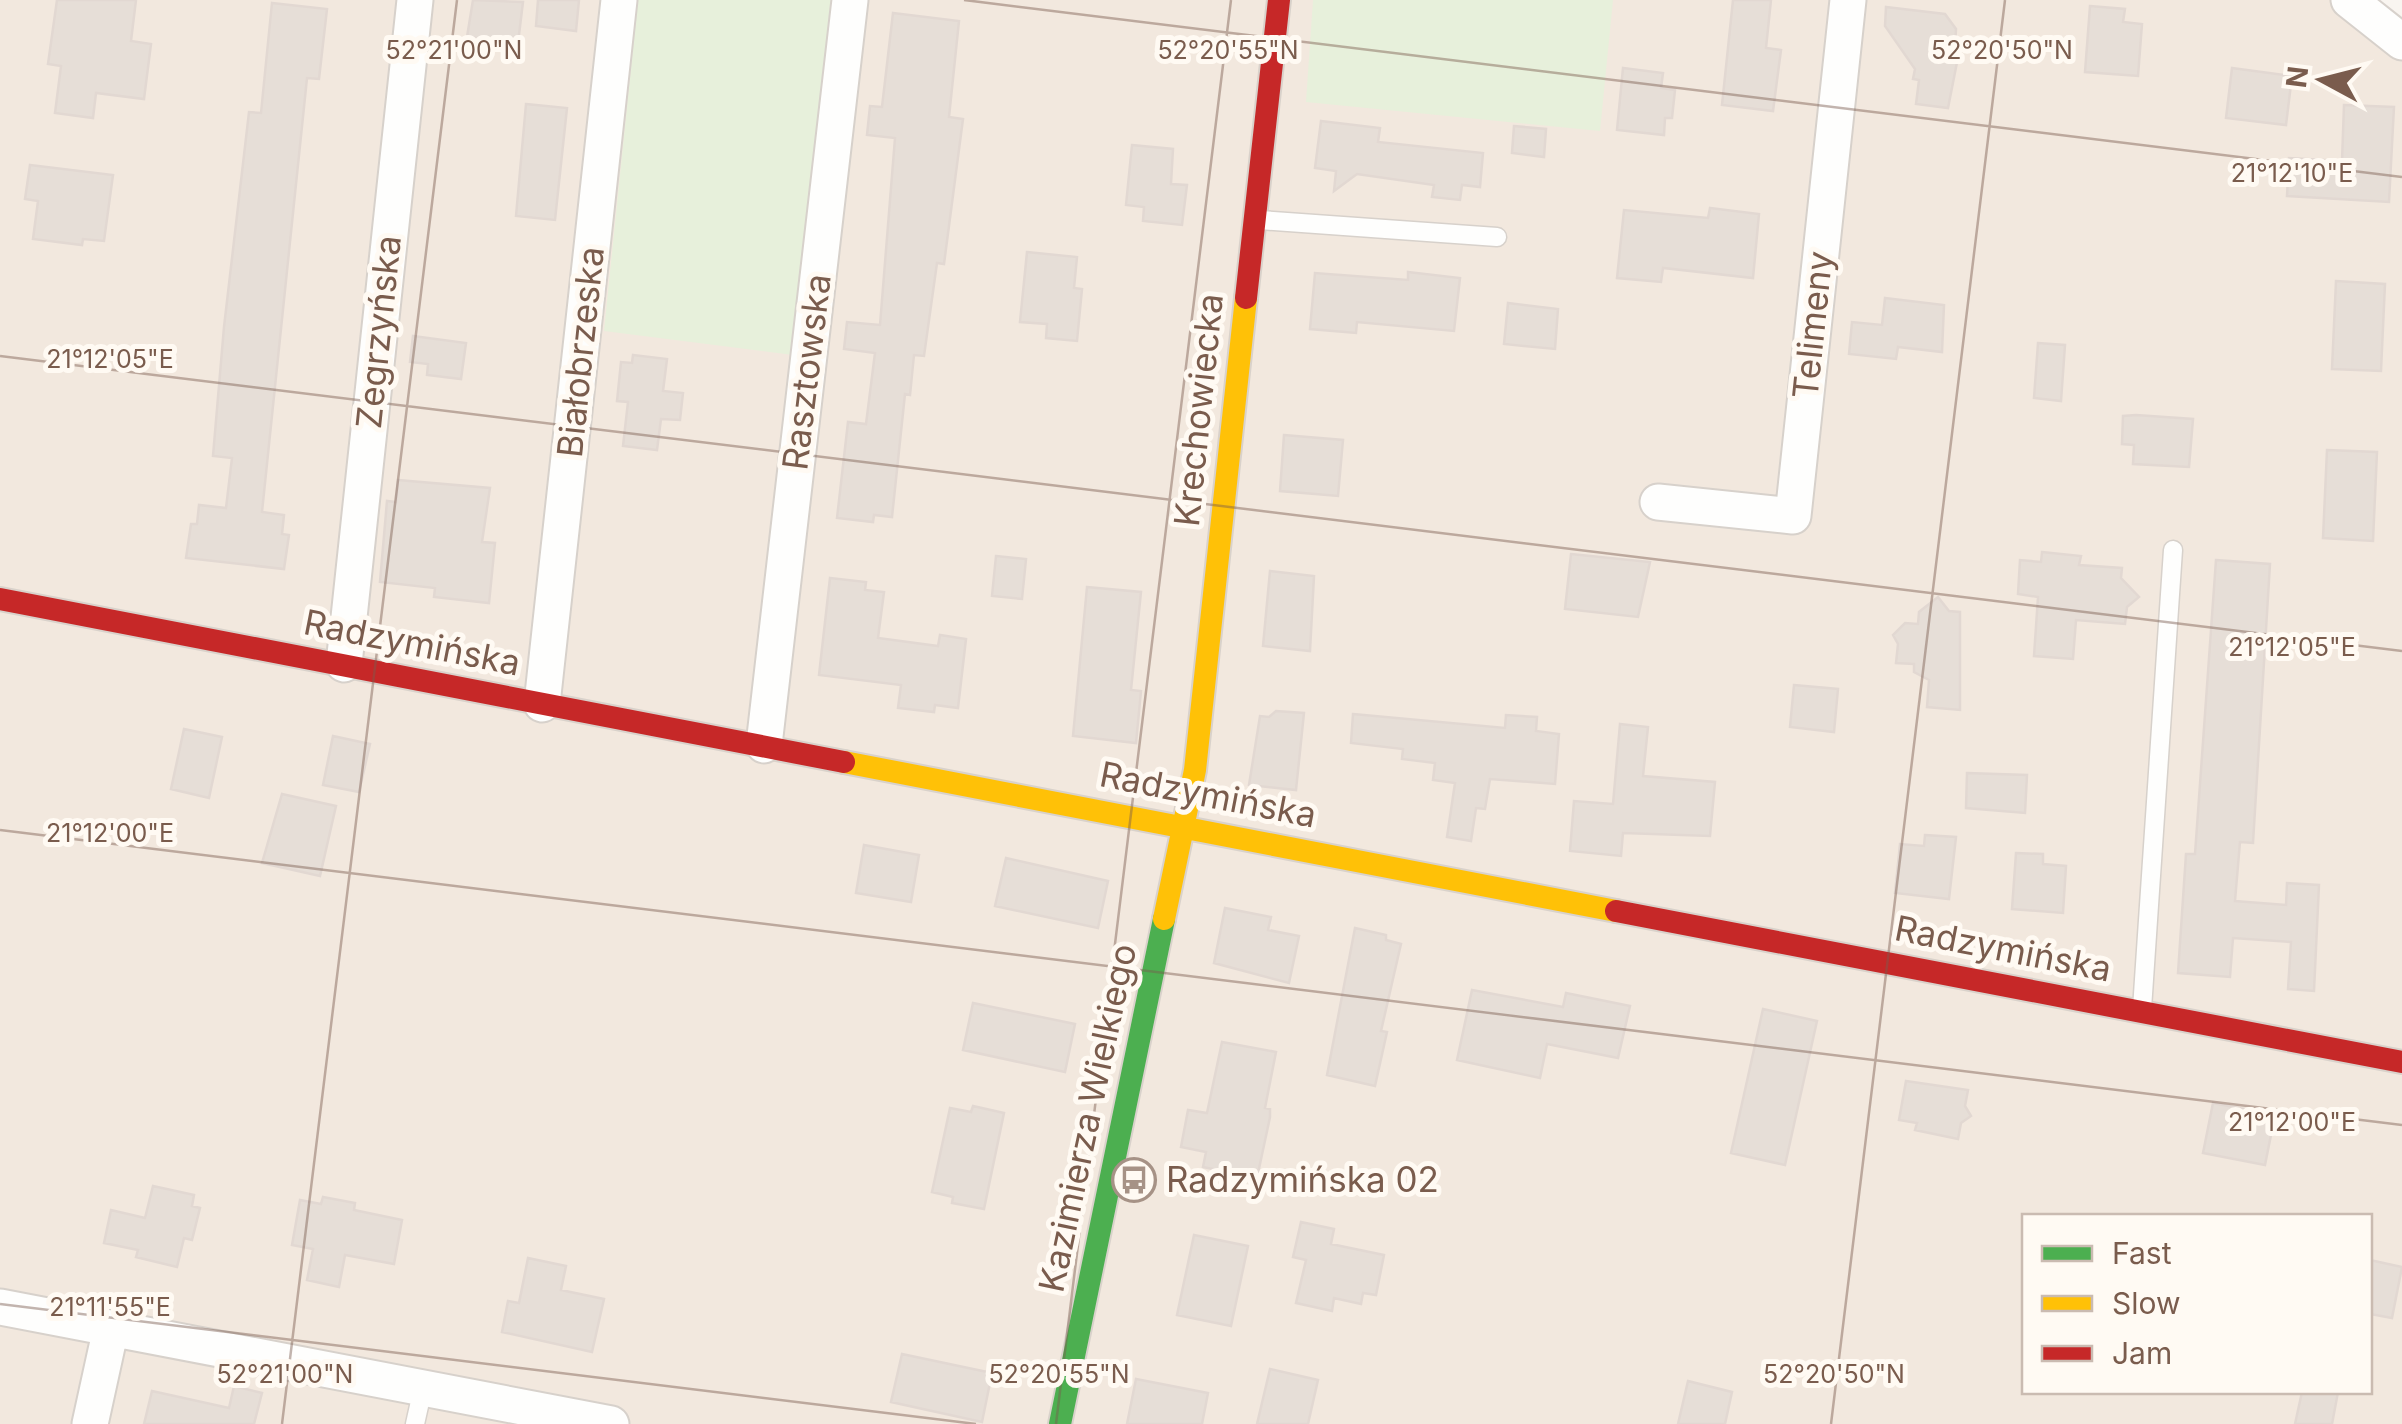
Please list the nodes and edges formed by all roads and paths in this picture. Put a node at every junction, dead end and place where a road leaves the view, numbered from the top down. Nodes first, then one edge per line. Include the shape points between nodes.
1 (415, 0) edge
2 (619, 0) edge
3 (850, 0) edge
4 (1279, 0) edge
5 (1848, 0) edge
6 (2350, 0) edge
7 (2402, 42) edge
8 (1255, 220) junction
9 (1497, 237) dead end
10 (1658, 502) dead end
11 (2173, 550) dead end
12 (0, 600) edge
13 (344, 664) junction
14 (542, 704) junction
15 (764, 745) junction
16 (1184, 826) junction
17 (2141, 1012) junction
18 (2402, 1062) edge
19 (0, 1307) edge
20 (111, 1328) junction
21 (424, 1388) junction
22 (90, 1424) edge
23 (416, 1424) edge
24 (611, 1424) edge
25 (1060, 1424) edge

1 - 13 street, Zegrzyńska
2 - 14 street, Białobrzeska
3 - 15 street, Rasztowska
4 - 8 street, Krechowiecka
5 - 10 street, Telimeny via 1793,516
6 - 7 street
8 - 9 lane
8 - 16 street, Krechowiecka
11 - 17 lane
12 - 13 street, Radzymińska
13 - 14 street, Radzymińska
14 - 15 street, Radzymińska
15 - 16 street, Radzymińska
16 - 17 street, Radzymińska
16 - 25 street, Kazimierza Wielkiego
17 - 18 street, Radzymińska
19 - 20 street
20 - 21 street
20 - 22 street
21 - 23 lane
21 - 24 street

